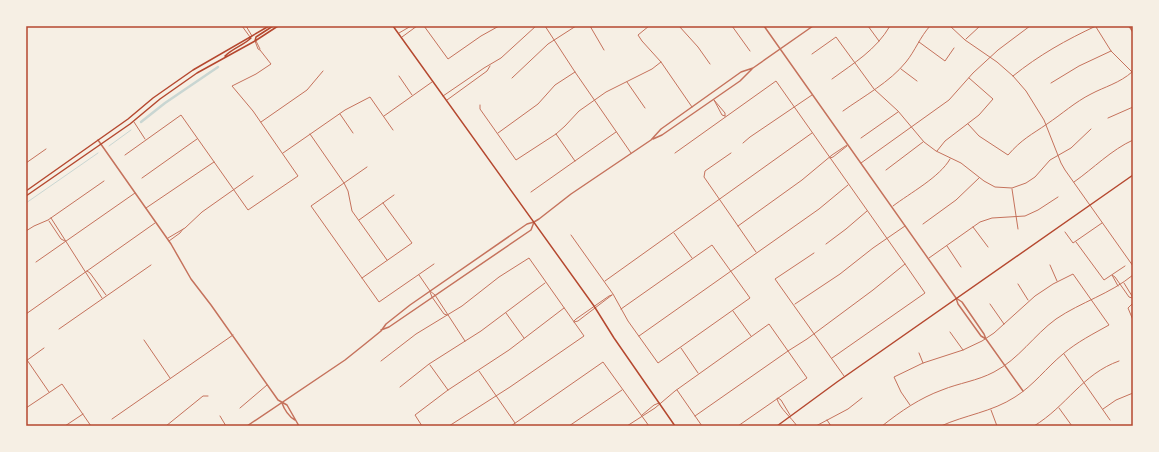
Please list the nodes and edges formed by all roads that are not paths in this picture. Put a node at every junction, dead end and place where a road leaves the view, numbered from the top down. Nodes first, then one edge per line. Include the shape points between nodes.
1 (242, 26) edge
2 (246, 26) edge
3 (269, 26) edge
4 (273, 26) edge
5 (278, 26) edge
6 (393, 26) edge
7 (410, 26) edge
8 (417, 26) edge
9 (424, 26) edge
10 (500, 26) edge
11 (536, 26) edge
12 (545, 26) edge
13 (576, 26) edge
14 (590, 26) edge
15 (649, 26) edge
16 (679, 26) edge
17 (732, 26) edge
18 (764, 26) edge
19 (813, 26) edge
20 (868, 26) edge
21 (890, 26) edge
22 (930, 26) edge
23 (950, 26) edge
24 (980, 26) edge
25 (1030, 26) edge
26 (1096, 26) edge
27 (1129, 26) edge
28 (244, 29) junction
29 (1133, 32) edge
30 (398, 34) junction
31 (251, 37) junction
32 (401, 38) junction
33 (555, 39) junction
34 (965, 40) junction
35 (255, 41) junction
36 (919, 41) junction
37 (880, 42) junction
38 (954, 48) dead end
39 (780, 49) junction
40 (604, 50) dead end
41 (750, 51) dead end
42 (1111, 51) junction
43 (812, 54) dead end
44 (224, 57) junction
45 (990, 57) junction
46 (661, 62) junction
47 (854, 63) junction
48 (710, 64) dead end
49 (490, 65) junction
50 (752, 68) junction
51 (900, 68) junction
52 (323, 71) dead end
53 (575, 72) junction
54 (1132, 73) edge
55 (399, 76) dead end
56 (1012, 76) junction
57 (512, 78) dead end
58 (969, 78) junction
59 (832, 79) dead end
60 (917, 80) dead end
61 (432, 82) junction
62 (626, 82) junction
63 (1051, 83) dead end
64 (874, 89) junction
65 (812, 95) junction
66 (412, 96) junction
67 (443, 96) junction
68 (595, 99) junction
69 (714, 100) junction
70 (446, 101) junction
71 (480, 105) dead end
72 (692, 107) junction
73 (794, 107) junction
74 (1133, 107) edge
75 (645, 108) dead end
76 (842, 111) dead end
77 (898, 111) junction
78 (339, 114) junction
79 (384, 116) junction
80 (726, 116) junction
81 (1108, 118) dead end
82 (133, 121) junction
83 (261, 122) junction
84 (968, 124) junction
85 (1046, 125) junction
86 (911, 127) junction
87 (1091, 129) dead end
88 (393, 130) dead end
89 (617, 131) junction
90 (353, 133) dead end
91 (497, 133) junction
92 (812, 133) junction
93 (310, 134) junction
94 (556, 134) junction
95 (198, 138) junction
96 (861, 138) dead end
97 (98, 140) junction
98 (146, 140) junction
99 (651, 140) junction
100 (1133, 140) edge
101 (924, 142) junction
102 (743, 143) dead end
103 (100, 144) junction
104 (848, 145) junction
105 (46, 149) dead end
106 (936, 151) junction
107 (282, 153) junction
108 (632, 153) junction
109 (675, 153) dead end
110 (731, 153) dead end
111 (125, 154) dead end
112 (1058, 155) junction
113 (830, 158) junction
114 (950, 158) junction
115 (575, 161) junction
116 (214, 162) junction
117 (26, 163) edge
118 (861, 163) junction
119 (367, 167) dead end
120 (886, 170) dead end
121 (1133, 175) edge
122 (253, 176) dead end
123 (979, 177) junction
124 (142, 178) dead end
125 (104, 181) dead end
126 (344, 183) junction
127 (1074, 183) junction
128 (849, 184) junction
129 (1012, 188) junction
130 (234, 189) junction
131 (26, 191) edge
132 (531, 192) dead end
133 (135, 193) junction
134 (394, 195) dead end
135 (26, 196) edge
136 (1058, 197) dead end
137 (720, 199) junction
138 (383, 203) junction
139 (1089, 204) junction
140 (892, 207) junction
141 (146, 208) junction
142 (868, 210) junction
143 (1016, 217) junction
144 (51, 218) junction
145 (48, 220) junction
146 (358, 220) junction
147 (534, 222) junction
148 (156, 223) junction
149 (1102, 223) junction
150 (923, 224) dead end
151 (738, 226) junction
152 (905, 226) junction
153 (973, 227) junction
154 (1018, 229) dead end
155 (26, 231) edge
156 (1065, 232) dead end
157 (674, 233) junction
158 (571, 235) dead end
159 (887, 239) junction
160 (168, 240) junction
161 (66, 242) junction
162 (1076, 242) junction
163 (826, 244) dead end
164 (946, 245) junction
165 (988, 247) dead end
166 (757, 252) junction
167 (814, 253) dead end
168 (928, 258) junction
169 (692, 259) junction
170 (387, 260) junction
171 (36, 262) dead end
172 (434, 264) dead end
173 (905, 264) junction
174 (151, 265) dead end
175 (1050, 265) dead end
176 (1125, 266) dead end
177 (1133, 266) edge
178 (961, 267) dead end
179 (86, 271) junction
180 (731, 272) junction
181 (419, 274) junction
182 (1112, 275) junction
183 (1133, 275) edge
184 (362, 278) junction
185 (1116, 279) junction
186 (1114, 280) junction
187 (546, 282) junction
188 (604, 282) junction
189 (1057, 282) junction
190 (1123, 283) junction
191 (1018, 284) dead end
192 (1120, 285) junction
193 (1118, 286) junction
194 (430, 291) junction
195 (613, 294) junction
196 (435, 295) junction
197 (106, 296) junction
198 (432, 297) junction
199 (103, 298) junction
200 (956, 298) junction
201 (1132, 299) edge
202 (1091, 300) junction
203 (1029, 301) junction
204 (1133, 303) edge
205 (794, 304) junction
206 (990, 304) dead end
207 (594, 306) junction
208 (564, 308) junction
209 (596, 309) junction
210 (622, 309) junction
211 (732, 311) junction
212 (505, 312) junction
213 (26, 314) edge
214 (447, 315) junction
215 (1133, 320) edge
216 (574, 322) junction
217 (1004, 324) junction
218 (59, 329) dead end
219 (381, 331) junction
220 (950, 332) dead end
221 (814, 334) junction
222 (233, 335) junction
223 (639, 336) junction
224 (751, 337) junction
225 (524, 338) junction
226 (986, 339) junction
227 (144, 340) dead end
228 (466, 341) junction
229 (44, 348) dead end
230 (680, 348) junction
231 (963, 350) junction
232 (788, 351) junction
233 (919, 352) dead end
234 (1063, 354) junction
235 (832, 358) junction
236 (26, 360) edge
237 (381, 361) dead end
238 (1119, 361) dead end
239 (923, 363) junction
240 (429, 364) junction
241 (1005, 366) junction
242 (479, 371) junction
243 (699, 374) junction
244 (845, 376) junction
245 (171, 378) junction
246 (1083, 382) junction
247 (268, 385) junction
248 (400, 387) dead end
249 (623, 389) junction
250 (677, 389) junction
251 (448, 390) junction
252 (1024, 391) junction
253 (49, 392) junction
254 (1133, 393) edge
255 (208, 396) dead end
256 (496, 396) junction
257 (777, 398) junction
258 (862, 398) dead end
259 (282, 403) junction
260 (659, 403) junction
261 (910, 406) junction
262 (26, 408) edge
263 (240, 408) dead end
264 (1059, 408) junction
265 (991, 409) junction
266 (1102, 409) junction
267 (83, 414) junction
268 (220, 416) dead end
269 (641, 416) junction
270 (695, 416) junction
271 (790, 416) junction
272 (112, 419) dead end
273 (295, 420) junction
274 (827, 420) junction
275 (1110, 420) dead end
276 (516, 423) junction
277 (65, 426) edge
278 (91, 426) edge
279 (166, 426) edge
280 (226, 426) edge
281 (247, 426) edge
282 (299, 426) edge
283 (422, 426) edge
284 (449, 426) edge
285 (511, 426) edge
286 (569, 426) edge
287 (627, 426) edge
288 (649, 426) edge
289 (676, 426) edge
290 (702, 426) edge
291 (738, 426) edge
292 (777, 426) edge
293 (797, 426) edge
294 (816, 426) edge
295 (831, 426) edge
296 (882, 426) edge
297 (941, 426) edge
298 (997, 426) edge
299 (1034, 426) edge
300 (1072, 426) edge

1 - 28 street
2 - 28 street
2 - 31 street
3 - 31 main road
4 - 35 main road via 256,37
5 - 35 main road
6 - 30 main road
7 - 30 street
8 - 32 street
9 - 10 street via 448,60 481,36
11 - 49 street via 510,51
12 - 33 street
13 - 33 street
14 - 40 street
15 - 46 street via 638,34
16 - 48 street via 698,46
17 - 41 street
18 - 39 street
19 - 39 street
20 - 37 street
21 - 37 street
22 - 36 street
23 - 34 street
24 - 34 street
25 - 45 street
26 - 42 street
26 - 56 street via 1058,44
27 - 29 street
28 - 31 street
30 - 32 main road
31 - 44 main road
31 - 97 main road via 193,70
32 - 61 main road
33 - 53 street
33 - 57 street
34 - 45 street
35 - 44 main road
35 - 83 street via 271,64 232,86
36 - 38 street via 945,61
36 - 51 street
37 - 47 street
39 - 50 street
39 - 65 street
42 - 54 street
42 - 63 street
43 - 47 street via 836,37
44 - 82 main road via 160,99
45 - 56 street
45 - 58 street
46 - 62 street
46 - 72 street
47 - 59 street
47 - 64 street
49 - 67 street
49 - 70 street via 487,71
50 - 69 street via 745,77
50 - 72 street via 741,72
51 - 60 street
51 - 64 street
52 - 83 street via 307,90
53 - 68 street
53 - 91 street via 555,86 533,108
54 - 85 street via 1084,97
55 - 66 street
56 - 85 street via 1034,103
58 - 84 street via 992,99
58 - 86 street via 949,100
61 - 66 street
61 - 67 main road
62 - 68 street
62 - 75 street
64 - 76 street
64 - 77 street
65 - 73 street
65 - 104 street
66 - 79 street
67 - 70 main road
68 - 89 street
68 - 94 street
69 - 80 street via 718,109
69 - 99 street
70 - 147 main road
71 - 91 street via 480,109
72 - 99 street via 661,129
73 - 80 street via 776,81
73 - 92 street
73 - 102 street
74 - 81 street
77 - 86 street
77 - 96 street
78 - 79 street via 370,97
78 - 90 street
78 - 93 street
79 - 88 street
80 - 109 street
82 - 98 street
82 - 103 main road
83 - 107 street
84 - 85 street via 979,136 1008,155 1024,138
84 - 106 street
85 - 112 street
86 - 101 street
86 - 118 street
87 - 112 street via 1071,148
89 - 108 street
89 - 115 street
91 - 94 street via 516,160
92 - 113 street
92 - 137 street
93 - 107 street
93 - 126 street
94 - 115 street
95 - 98 street via 181,115
95 - 116 street
95 - 124 street
97 - 103 street
97 - 131 main road
98 - 111 street
99 - 108 street
100 - 127 street via 1115,150
101 - 106 street
101 - 120 street
103 - 133 street
103 - 135 main road
104 - 113 street
104 - 118 street
105 - 117 street
106 - 114 street
107 - 130 street via 298,176 248,210
108 - 147 street
110 - 137 street via 703,174
112 - 127 street
112 - 129 street via 1031,180
113 - 128 street
113 - 151 street
114 - 123 street
114 - 140 street via 939,173
115 - 132 street
116 - 130 street
116 - 141 street
118 - 140 street
119 - 126 street
121 - 139 main road
122 - 130 street
123 - 129 street via 989,184
123 - 150 street via 956,200
125 - 144 street
126 - 146 street via 350,207
126 - 184 street via 311,206
127 - 139 street
128 - 142 street
128 - 166 street via 819,209
129 - 143 street
130 - 160 street
133 - 141 street
133 - 161 street
134 - 138 street
136 - 143 street via 1038,210
137 - 151 street
137 - 157 street
138 - 146 street
138 - 170 street via 412,243
139 - 149 street
139 - 200 main road
140 - 152 street
141 - 148 street
142 - 159 street
142 - 163 street
143 - 153 street via 988,219
143 - 154 street
144 - 145 street
144 - 161 street
145 - 155 street
145 - 161 street
146 - 170 street
147 - 194 street via 527,224
147 - 196 street via 531,230
147 - 207 main road
148 - 160 street
148 - 179 street
149 - 162 street
149 - 177 street
151 - 166 street
152 - 159 street
152 - 168 street
153 - 164 street
153 - 165 street
156 - 162 street via 1073,244
157 - 169 street
157 - 188 street
158 - 188 street
159 - 173 street
159 - 205 street
160 - 222 street via 189,277
161 - 171 street
161 - 179 street
162 - 182 street via 1102,279
164 - 168 street
164 - 178 street
166 - 180 street
167 - 205 street via 775,279
168 - 200 street
169 - 180 street via 712,245
169 - 210 street
170 - 184 street
172 - 181 street
173 - 221 street
173 - 235 street via 924,293
174 - 197 street
175 - 189 street
176 - 182 street
179 - 197 street
179 - 199 street
179 - 213 street
180 - 211 street via 750,298
180 - 223 street
181 - 184 street via 379,302
181 - 194 street
182 - 185 street
182 - 186 street
183 - 190 street
185 - 186 street
185 - 192 street
186 - 193 street
187 - 208 street
187 - 212 street
187 - 214 street via 528,258
188 - 195 street
189 - 202 street via 1073,274
189 - 203 street
190 - 192 street
190 - 201 street
191 - 203 street
192 - 193 street
192 - 201 street
193 - 202 street
194 - 196 street
194 - 198 street
194 - 219 street via 386,324
195 - 207 street
195 - 209 street
195 - 210 street
196 - 198 street
196 - 214 street
197 - 199 street
198 - 214 street
198 - 219 street
199 - 218 street
200 - 226 street via 962,302
200 - 226 street via 976,330
200 - 244 main road
202 - 234 street via 1109,325
202 - 241 street via 1055,320
203 - 217 street
204 - 215 street via 1128,308
205 - 221 street
206 - 217 street
207 - 209 main road
207 - 216 street
208 - 216 street
208 - 225 street
209 - 216 street
209 - 260 main road
210 - 223 street
211 - 224 street
211 - 230 street
212 - 225 street
212 - 228 street
214 - 228 street
214 - 237 street via 416,334
216 - 256 street via 584,336
217 - 226 street
219 - 259 street via 348,358
220 - 231 street
221 - 232 street
221 - 235 street
222 - 245 street
222 - 247 street
223 - 230 street via 658,363
224 - 232 street via 769,324
224 - 243 street
225 - 242 street
226 - 231 street
226 - 241 street
227 - 245 street
228 - 240 street
229 - 236 street
230 - 243 street
231 - 239 street
232 - 257 street via 807,378
232 - 270 street
233 - 239 street
234 - 246 street
234 - 252 street
235 - 244 street
236 - 253 street
238 - 246 street via 1102,368
239 - 261 street via 894,376
240 - 248 street
240 - 251 street
241 - 252 street
241 - 261 street via 987,376 924,397
242 - 251 street
242 - 256 street
243 - 250 street
244 - 271 main road
245 - 272 street
246 - 264 street
246 - 266 street
247 - 259 street
247 - 263 street
249 - 269 street
249 - 276 street via 603,362
249 - 286 street
250 - 260 street
250 - 270 street
251 - 283 street via 415,415
252 - 265 street
253 - 262 street
253 - 267 street via 62,384
254 - 266 street
255 - 279 street via 203,396
256 - 276 street
256 - 284 street
257 - 271 street
257 - 291 street
258 - 274 street
259 - 273 street via 283,408
259 - 273 street via 287,405
259 - 281 street
260 - 269 street
260 - 289 main road
261 - 296 street
264 - 299 street
264 - 300 street
265 - 297 street
265 - 298 street
266 - 275 street
267 - 277 street
267 - 278 street
268 - 280 street
269 - 287 street
269 - 288 street
270 - 290 street
271 - 292 main road
271 - 293 street
273 - 282 street
274 - 294 street
274 - 295 street
276 - 285 street

